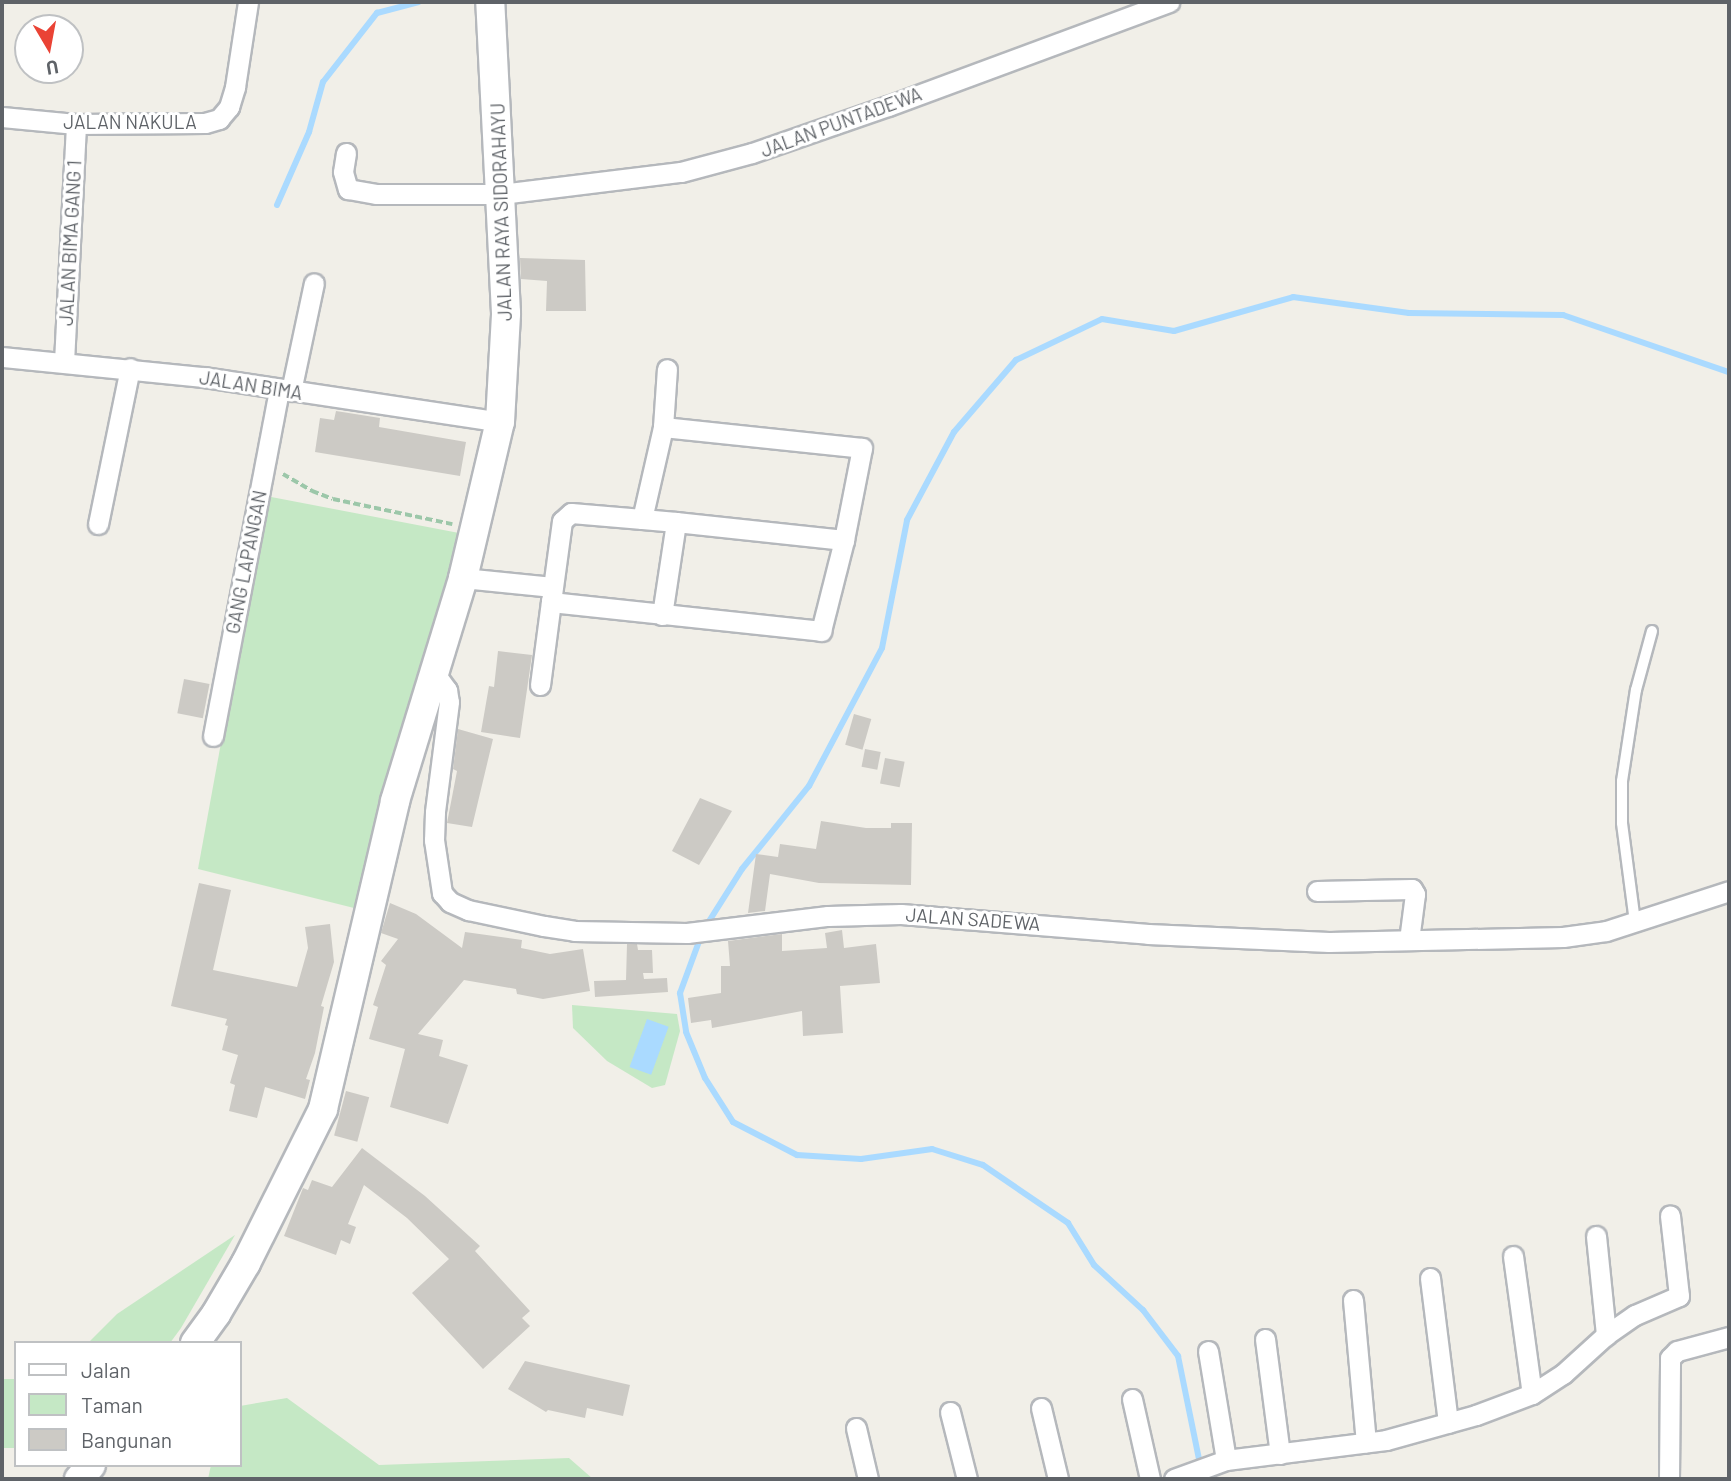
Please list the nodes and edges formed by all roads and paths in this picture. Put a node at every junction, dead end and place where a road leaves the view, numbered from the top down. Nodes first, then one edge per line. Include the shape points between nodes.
1 (248, 2) edge
2 (490, 2) edge
3 (1169, 2) edge
4 (2, 117) edge
5 (76, 124) junction
6 (346, 153) dead end
7 (501, 194) junction
8 (314, 283) dead end
9 (2, 357) edge
10 (64, 362) junction
11 (130, 368) junction
12 (667, 369) dead end
13 (285, 390) junction
14 (500, 422) junction
15 (663, 427) junction
16 (266, 459) junction
17 (642, 519) junction
18 (676, 522) junction
19 (98, 524) dead end
20 (475, 528) junction
21 (844, 540) junction
22 (463, 578) junction
23 (552, 594) junction
24 (662, 615) junction
25 (1652, 631) dead end
26 (436, 675) junction
27 (540, 685) dead end
28 (213, 736) dead end
29 (1317, 891) dead end
30 (1729, 891) edge
31 (1635, 922) junction
32 (1409, 940) junction
33 (1670, 1216) dead end
34 (1596, 1236) dead end
35 (1513, 1256) dead end
36 (1430, 1279) dead end
37 (1353, 1300) dead end
38 (1606, 1335) junction
39 (1729, 1337) edge
40 (1265, 1339) dead end
41 (196, 1341) edge
42 (1208, 1351) dead end
43 (1532, 1394) junction
44 (1132, 1399) dead end
45 (1041, 1408) dead end
46 (950, 1412) dead end
47 (1448, 1423) junction
48 (856, 1428) dead end
49 (1366, 1442) junction
50 (1280, 1454) junction
51 (1220, 1462) junction
52 (867, 1479) edge
53 (967, 1479) edge
54 (1058, 1479) edge
55 (1150, 1479) edge
56 (1174, 1479) edge
57 (1669, 1479) edge

1 - 5 street, JALAN NAKULA via 235,87 229,107 219,118 205,123
2 - 7 main road, JALAN RAYA SIDORAHAYU
3 - 7 street, JALAN PUNTADEWA via 726,161 681,172
4 - 5 street, JALAN NAKULA
5 - 10 street, JALAN BIMA GANG 1
6 - 7 street, JALAN PUNTADEWA via 345,183 355,192
7 - 14 main road, JALAN RAYA SIDORAHAYU via 506,313
8 - 13 street, GANG LAPANGAN
9 - 10 street, JALAN BIMA
10 - 11 street, JALAN BIMA
11 - 13 street, JALAN BIMA
11 - 19 street
12 - 15 street
13 - 14 street, JALAN BIMA
13 - 16 street, GANG LAPANGAN
14 - 20 main road, JALAN RAYA SIDORAHAYU
15 - 17 street
15 - 21 street via 862,448
16 - 20 path via 287,477 333,499
16 - 28 street, GANG LAPANGAN
17 - 18 street
17 - 23 street via 571,513 562,521
18 - 21 street
18 - 24 street
20 - 22 main road, JALAN RAYA SIDORAHAYU
21 - 24 street via 821,631
22 - 23 street
22 - 26 main road, JALAN RAYA SIDORAHAYU
23 - 24 street
23 - 27 street
25 - 31 lane via 1636,690 1622,781 1622,823
26 - 32 street, JALAN SADEWA via 449,702 434,840 442,893 468,910 574,931 687,933 828,916 901,914 1147,934 1329,942
26 - 41 main road, JALAN RAYA SIDORAHAYU via 395,801 323,1109 247,1263
29 - 32 street via 1412,889
30 - 31 street, JALAN SADEWA
31 - 32 street, JALAN SADEWA via 1606,932 1563,937
33 - 38 street via 1679,1296 1635,1315
34 - 38 street
35 - 43 street
36 - 47 street
37 - 49 street
38 - 43 street via 1563,1374
39 - 57 street via 1677,1351 1670,1358
40 - 50 street
42 - 51 street
43 - 47 street
44 - 55 street
45 - 54 street
46 - 53 street
47 - 49 street
48 - 52 street
49 - 50 street
50 - 51 street
51 - 56 street

